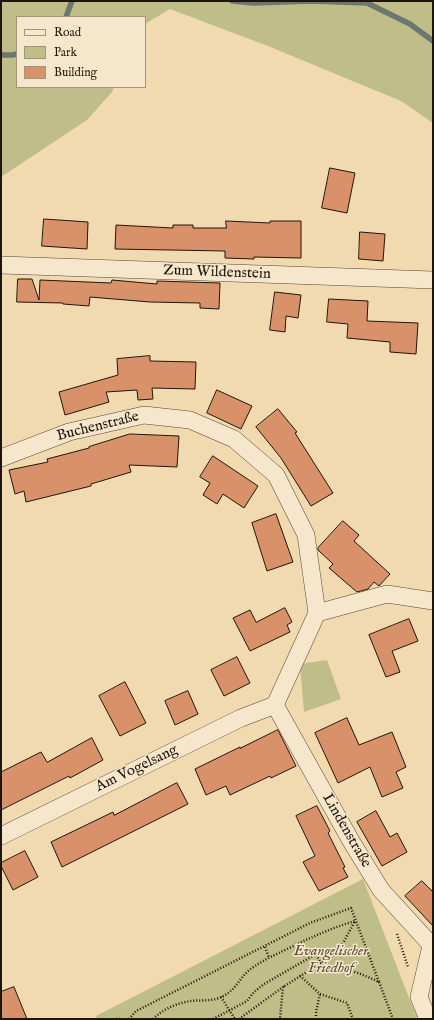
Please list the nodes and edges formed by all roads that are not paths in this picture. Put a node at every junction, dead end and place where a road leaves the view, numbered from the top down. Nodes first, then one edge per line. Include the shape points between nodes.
1 (1, 265) edge
2 (433, 280) edge
3 (1, 458) edge
4 (433, 601) edge
5 (317, 613) junction
6 (275, 704) junction
7 (1, 836) edge
8 (432, 946) edge
9 (428, 1019) edge

1 - 2 street, Zum Wildenstein
3 - 5 street, Buchenstraße via 69,432 144,415 190,420 234,439 276,476 306,535
4 - 5 street via 387,594
5 - 6 street
6 - 7 street, Am Vogelsang via 234,721
6 - 8 street, Lindenstraße via 381,890
8 - 9 street via 418,997

